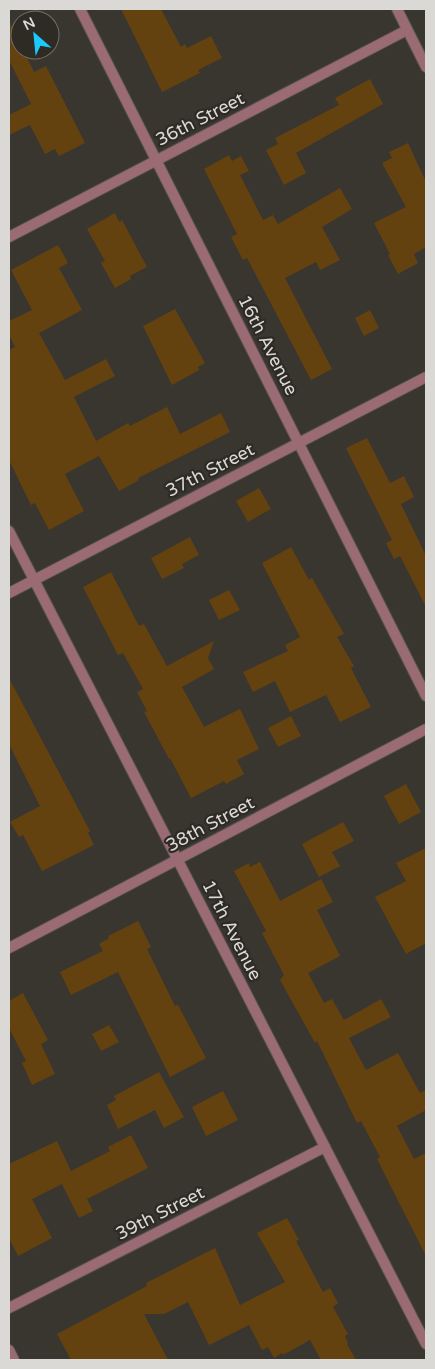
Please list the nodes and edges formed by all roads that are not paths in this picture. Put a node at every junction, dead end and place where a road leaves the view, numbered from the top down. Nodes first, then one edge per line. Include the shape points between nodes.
1 (80, 9) edge
2 (397, 9) edge
3 (407, 30) junction
4 (426, 68) edge
5 (156, 160) junction
6 (9, 237) edge
7 (426, 376) edge
8 (299, 443) junction
9 (9, 531) edge
10 (34, 580) junction
11 (9, 593) edge
12 (426, 696) edge
13 (426, 729) edge
14 (177, 860) junction
15 (9, 948) edge
16 (325, 1147) junction
17 (9, 1308) edge
18 (426, 1344) edge
19 (9, 1350) edge
20 (14, 1360) edge

1 - 5 street, 16th Avenue
2 - 3 street
3 - 4 street
3 - 5 street, 36th Street
5 - 6 street, 36th Street
5 - 8 street, 16th Avenue
7 - 8 street, 37th Street
8 - 10 street, 37th Street
8 - 12 street, 16th Avenue
9 - 10 street, 17th Avenue
10 - 11 street, 37th Street
10 - 14 street, 17th Avenue
13 - 14 street, 38th Street
14 - 15 street, 38th Street
14 - 16 street, 17th Avenue
16 - 17 street, 39th Street
16 - 18 street, 17th Avenue
19 - 20 street

